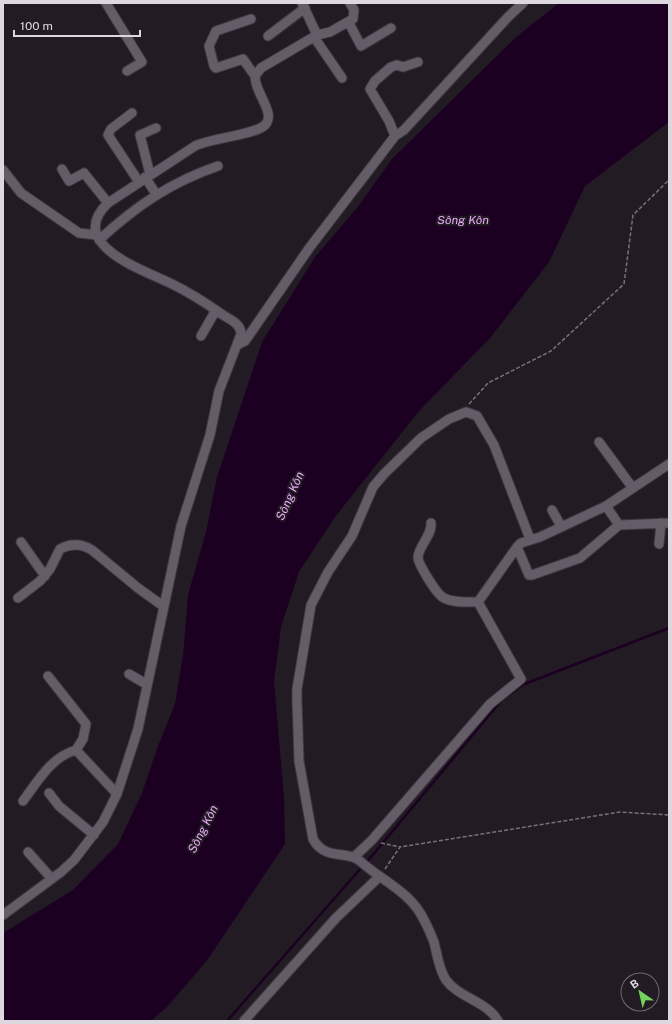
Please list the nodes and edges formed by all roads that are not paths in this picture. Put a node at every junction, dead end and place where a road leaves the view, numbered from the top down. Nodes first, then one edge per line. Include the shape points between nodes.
1 (106, 3) edge
2 (350, 3) edge
3 (523, 3) edge
4 (303, 5) edge
5 (251, 19) dead end
6 (349, 23) junction
7 (391, 28) dead end
8 (268, 36) dead end
9 (315, 36) junction
10 (418, 62) dead end
11 (127, 71) dead end
12 (255, 76) junction
13 (342, 78) dead end
14 (132, 113) dead end
15 (156, 128) dead end
16 (395, 136) junction
17 (218, 166) dead end
18 (62, 169) dead end
19 (3, 170) edge
20 (145, 178) junction
21 (156, 194) junction
22 (108, 203) junction
23 (98, 238) junction
24 (216, 310) junction
25 (201, 336) dead end
26 (237, 345) junction
27 (600, 442) dead end
28 (669, 464) edge
29 (632, 488) junction
30 (606, 506) junction
31 (552, 510) dead end
32 (431, 523) dead end
33 (665, 523) edge
34 (619, 525) junction
35 (561, 526) junction
36 (530, 539) junction
37 (21, 542) dead end
38 (659, 544) dead end
39 (516, 547) junction
40 (45, 576) junction
41 (18, 598) dead end
42 (478, 602) junction
43 (163, 606) junction
44 (129, 674) dead end
45 (48, 676) dead end
46 (146, 684) junction
47 (76, 750) junction
48 (49, 793) dead end
49 (117, 794) junction
50 (23, 801) dead end
51 (94, 835) junction
52 (28, 852) dead end
53 (356, 859) junction
54 (379, 878) junction
55 (52, 879) junction
56 (3, 915) edge
57 (244, 1021) edge
58 (498, 1021) edge

1 - 11 street via 142,62
2 - 6 street via 355,15
3 - 16 street via 404,130
4 - 8 street
4 - 9 street
5 - 12 street via 216,31 209,46 216,68 243,59
6 - 7 street via 361,46
6 - 9 street
9 - 12 street via 261,68
9 - 13 street
10 - 16 street via 403,67 391,67 370,89
12 - 20 street via 256,86 268,114 268,121 264,125 202,142
14 - 20 street via 111,129 108,135
15 - 20 street via 140,135
16 - 26 street via 310,247 250,335
17 - 21 street via 176,182
18 - 22 street via 69,181 84,173
19 - 23 street via 21,193 79,233
20 - 21 street
20 - 22 street
21 - 23 street
22 - 23 street via 96,218 95,229
23 - 24 street via 124,262 188,292
24 - 25 street
24 - 26 street via 241,330
26 - 43 street via 219,391 210,435 181,526
27 - 29 street
28 - 29 street
29 - 30 street
30 - 34 street
30 - 35 street
31 - 35 street
32 - 42 street via 431,529 419,554 420,564 438,593 445,599
33 - 34 street
33 - 38 street
34 - 39 street via 580,558 532,575 526,571
35 - 36 street via 540,537
36 - 39 street
36 - 53 street via 494,445 477,416 466,412 448,419 421,438 373,487 352,536 328,572 311,605 297,689 299,761 313,839 327,852
37 - 40 street
39 - 42 street
40 - 41 street
40 - 43 street via 60,549 73,545 85,546
42 - 53 street via 521,679 490,704
43 - 46 street via 158,642
44 - 46 street
45 - 47 street via 86,724 83,739
46 - 49 street via 138,729
47 - 49 street
47 - 50 street via 66,752 56,759
48 - 51 street via 59,806
49 - 51 street via 104,822
51 - 55 street via 74,860
52 - 55 street
53 - 54 street
54 - 57 street via 336,918
54 - 58 street via 403,892 424,918 445,979 487,1009
55 - 56 street

